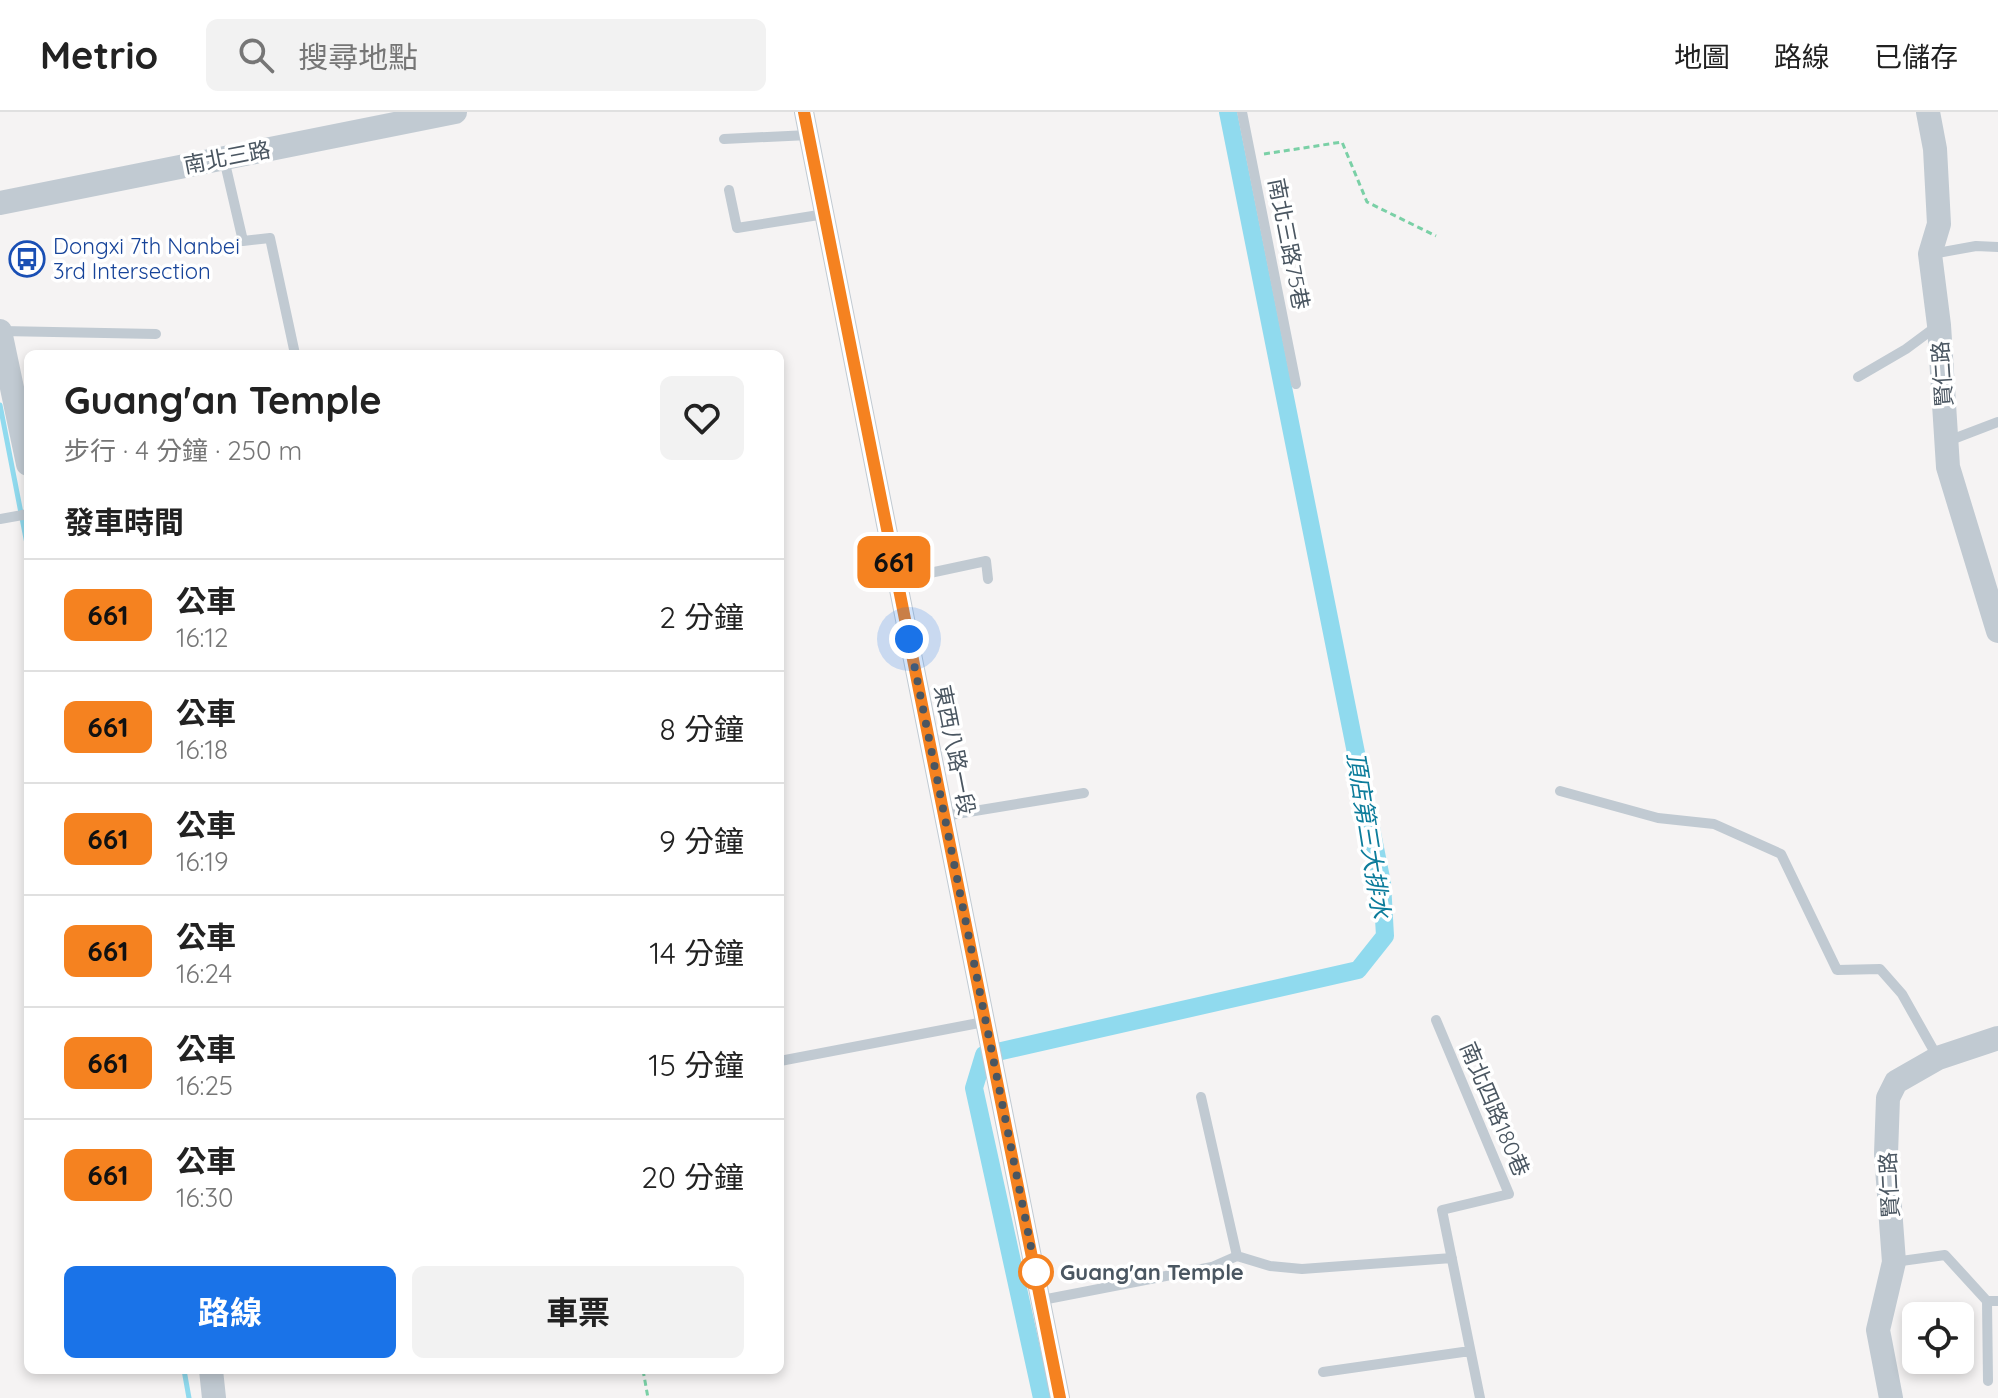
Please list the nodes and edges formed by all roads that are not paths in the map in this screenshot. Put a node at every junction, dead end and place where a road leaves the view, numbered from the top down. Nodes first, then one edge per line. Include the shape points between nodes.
1 (455, 112) edge
2 (804, 112) edge
3 (1242, 112) edge
4 (1928, 112) edge
5 (382, 119) edge
6 (809, 135) junction
7 (724, 139) dead end
8 (223, 157) junction
9 (729, 190) dead end
10 (0, 203) edge
11 (825, 214) junction
12 (1998, 247) edge
13 (1930, 254) junction
14 (1939, 325) junction
15 (0, 331) edge
16 (156, 334) dead end
17 (294, 350) edge
18 (1858, 377) dead end
19 (1296, 384) dead end
20 (1998, 422) edge
21 (24, 434) edge
22 (1947, 441) junction
23 (24, 515) edge
24 (0, 519) edge
25 (988, 579) dead end
26 (897, 580) junction
27 (1998, 631) edge
28 (1560, 791) dead end
29 (1084, 793) dead end
30 (944, 816) junction
31 (1436, 1020) dead end
32 (984, 1022) junction
33 (1998, 1038) edge
34 (1938, 1058) junction
35 (784, 1060) edge
36 (1201, 1097) dead end
37 (1237, 1256) junction
38 (1452, 1258) junction
39 (1894, 1262) junction
40 (1042, 1300) junction
41 (1992, 1301) edge
42 (1470, 1351) junction
43 (1323, 1372) dead end
44 (211, 1374) edge
45 (1988, 1381) dead end
46 (214, 1398) edge
47 (1060, 1398) edge
48 (1480, 1398) edge
49 (1891, 1398) edge

1 - 5 street, 南北三路
2 - 6 street, 東西八路一段
3 - 19 lane, 南北三路75巷
4 - 13 street, 賢仁路 via 1939,224
5 - 8 street, 南北三路
6 - 7 lane
6 - 11 street, 東西八路一段
8 - 10 street, 南北三路
8 - 17 lane via 243,241 270,238
9 - 11 lane via 737,228
11 - 26 street, 東西八路一段
12 - 13 lane
13 - 14 street, 賢仁路
14 - 18 lane
14 - 22 street, 賢仁路
15 - 16 lane
15 - 21 street
20 - 22 lane
22 - 27 street, 賢仁路 via 1948,467
23 - 24 lane
25 - 26 lane via 986,561
26 - 30 street, 東西八路一段
28 - 34 lane via 1658,818 1714,824 1781,854 1837,970 1880,969 1902,994
29 - 30 lane
30 - 32 street, 東西八路一段
31 - 38 lane, 南北四路180巷 via 1509,1194 1442,1210
32 - 35 lane
32 - 40 street, 東西八路一段
33 - 34 street, 賢仁路
34 - 39 street, 賢仁路 via 1896,1082 1888,1098 1886,1154
36 - 37 lane
37 - 38 lane via 1302,1269
37 - 40 lane via 1212,1267
38 - 42 lane, 南北四路180巷
39 - 41 lane via 1945,1255 1971,1287
39 - 49 street, 賢仁路 via 1878,1330
40 - 47 street, 東西八路一段
41 - 45 lane
42 - 43 lane
42 - 48 lane, 南北四路180巷
44 - 46 street

